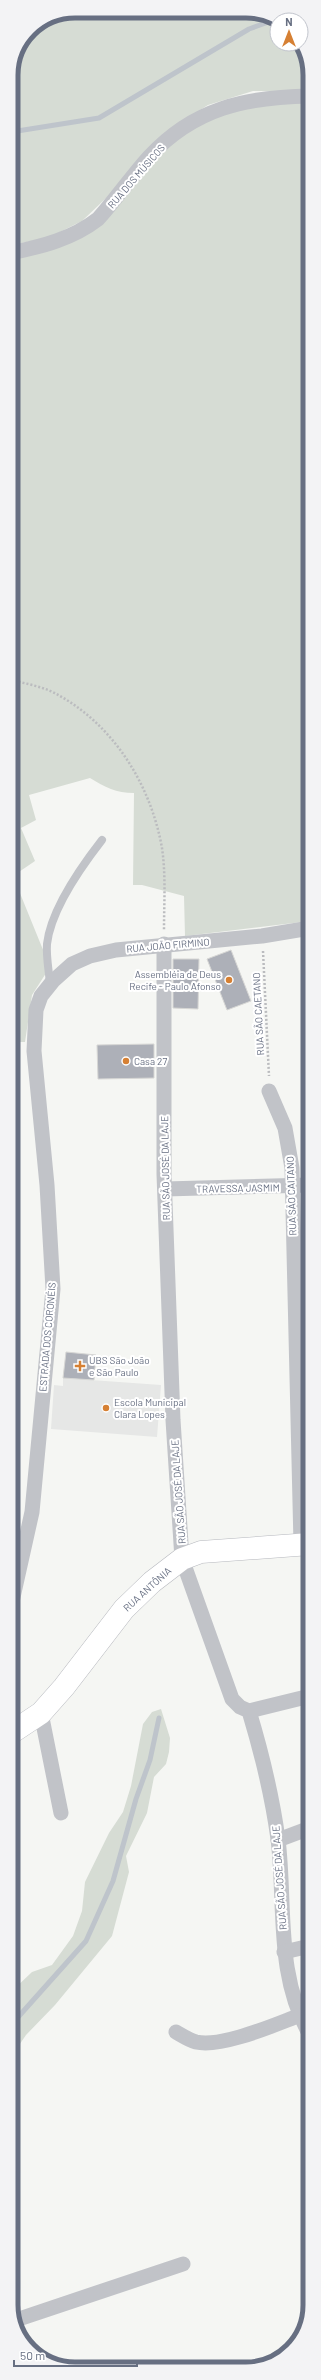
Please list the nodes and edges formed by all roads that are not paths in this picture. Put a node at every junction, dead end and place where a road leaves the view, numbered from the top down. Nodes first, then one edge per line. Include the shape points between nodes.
1 (303, 96) edge
2 (18, 251) edge
3 (102, 840) dead end
4 (303, 929) edge
5 (164, 944) junction
6 (46, 990) junction
7 (269, 1091) road end
8 (303, 1186) edge
9 (291, 1187) junction
10 (165, 1189) junction
11 (303, 1473) edge
12 (303, 1544) edge
13 (182, 1559) junction
14 (18, 1574) edge
15 (303, 1698) edge
16 (249, 1711) junction
17 (41, 1712) junction
18 (18, 1728) edge
19 (61, 1813) dead end
20 (303, 1831) edge
21 (278, 1840) junction
22 (303, 1948) edge
23 (284, 1952) junction
24 (298, 2016) junction
25 (303, 2024) edge
26 (176, 2032) dead end
27 (183, 2264) dead end
28 (20, 2319) edge

1 - 2 street, RUA DOS MÚSICOS via 232,104 197,119 165,141 102,215 87,228 55,242
3 - 6 lane via 60,905 51,927 47,945
4 - 5 street, RUA JOÃO FIRMINO via 262,936
5 - 6 street, RUA JOÃO FIRMINO via 90,956 72,964
5 - 10 street, RUA SÃO JOSÉ DA LAJE
6 - 14 street, ESTRADA DOS CORONÉIS via 36,1010 34,1051 47,1185 53,1290 32,1512
7 - 9 street, RUA SÃO CAITANO via 285,1128 292,1168
8 - 9 street, TRAVESSA JASMIM
9 - 10 street, TRAVESSA JASMIM
9 - 11 street, RUA SÃO CAITANO
10 - 13 street, RUA SÃO JOSÉ DA LAJE via 173,1420
12 - 13 street, RUA ANTÔNIA via 201,1552
13 - 16 street, RUA SÃO JOSÉ DA LAJE via 232,1699
13 - 17 street, RUA ANTÔNIA via 152,1582 124,1609 64,1687
15 - 16 street
16 - 21 street, RUA SÃO JOSÉ DA LAJE via 267,1772
17 - 18 street, RUA ANTÔNIA
17 - 19 street
20 - 21 street
21 - 23 street, RUA SÃO JOSÉ DA LAJE
22 - 23 street
23 - 24 street, RUA SÃO JOSÉ DA LAJE
24 - 25 street, RUA SÃO JOSÉ DA LAJE
24 - 26 street via 238,2037 207,2043 197,2042
27 - 28 street

